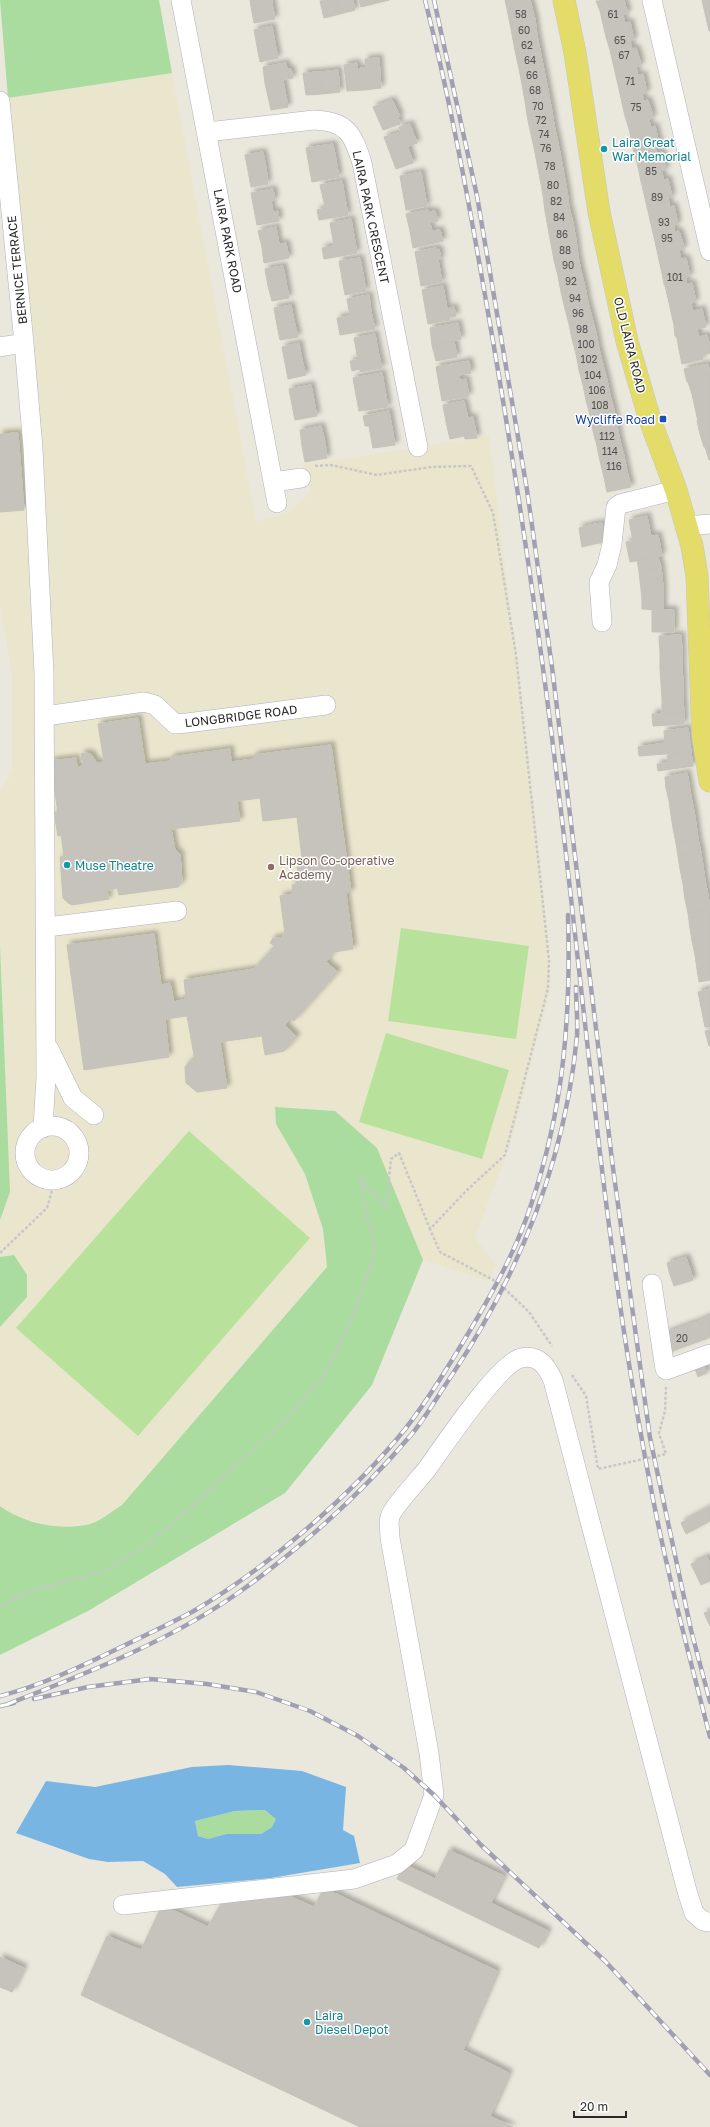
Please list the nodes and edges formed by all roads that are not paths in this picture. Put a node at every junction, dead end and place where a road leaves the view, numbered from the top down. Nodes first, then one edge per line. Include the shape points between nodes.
1 (181, 0) edge
2 (564, 0) edge
3 (652, 0) edge
4 (0, 101) edge
5 (207, 132) junction
6 (710, 251) edge
7 (24, 343) junction
8 (0, 347) edge
9 (418, 447) dead end
10 (301, 478) road end
11 (273, 482) junction
12 (676, 490) junction
13 (277, 503) dead end
14 (710, 524) edge
15 (687, 526) junction
16 (602, 622) dead end
17 (326, 705) dead end
18 (45, 716) junction
19 (710, 782) edge
20 (177, 911) dead end
21 (47, 926) junction
22 (46, 1044) junction
23 (94, 1115) dead end
24 (43, 1128) junction
25 (652, 1284) dead end
26 (710, 1354) edge
27 (123, 1905) dead end
28 (710, 1922) edge

1 - 5 street, LAIRA PARK ROAD
2 - 12 main road, OLD LAIRA ROAD via 575,53 599,212 627,341 650,420
3 - 6 street
4 - 7 street, BERNICE TERRACE
5 - 9 street, LAIRA PARK CRESCENT via 330,120 354,139 362,163
5 - 11 street, LAIRA PARK ROAD
7 - 8 street
7 - 18 street, BERNICE TERRACE via 33,448
10 - 11 street
11 - 13 street, LAIRA PARK ROAD
12 - 15 main road, OLD LAIRA ROAD
12 - 16 street via 616,507 612,544 607,565 599,582
14 - 15 street
15 - 19 main road, OLD LAIRA ROAD via 697,576 703,736
17 - 18 street, LONGBRIDGE ROAD via 175,724 155,705 144,702
18 - 21 street, BERNICE TERRACE
20 - 21 street
21 - 22 street, BERNICE TERRACE
22 - 23 street via 73,1098
22 - 24 street, BERNICE TERRACE
24 - 24 street via 51,1126 66,1131 76,1143 78,1150 75,1166 70,1173 55,1180 46,1180 38,1176 31,1171 27,1163 26,1146 29,1138
25 - 26 street via 666,1369
27 - 28 street via 354,1879 398,1864 414,1850 434,1795 429,1753 390,1538 390,1516 428,1468 453,1429 507,1367 521,1358 551,1358 553,1380 687,1890 694,1913 703,1921

